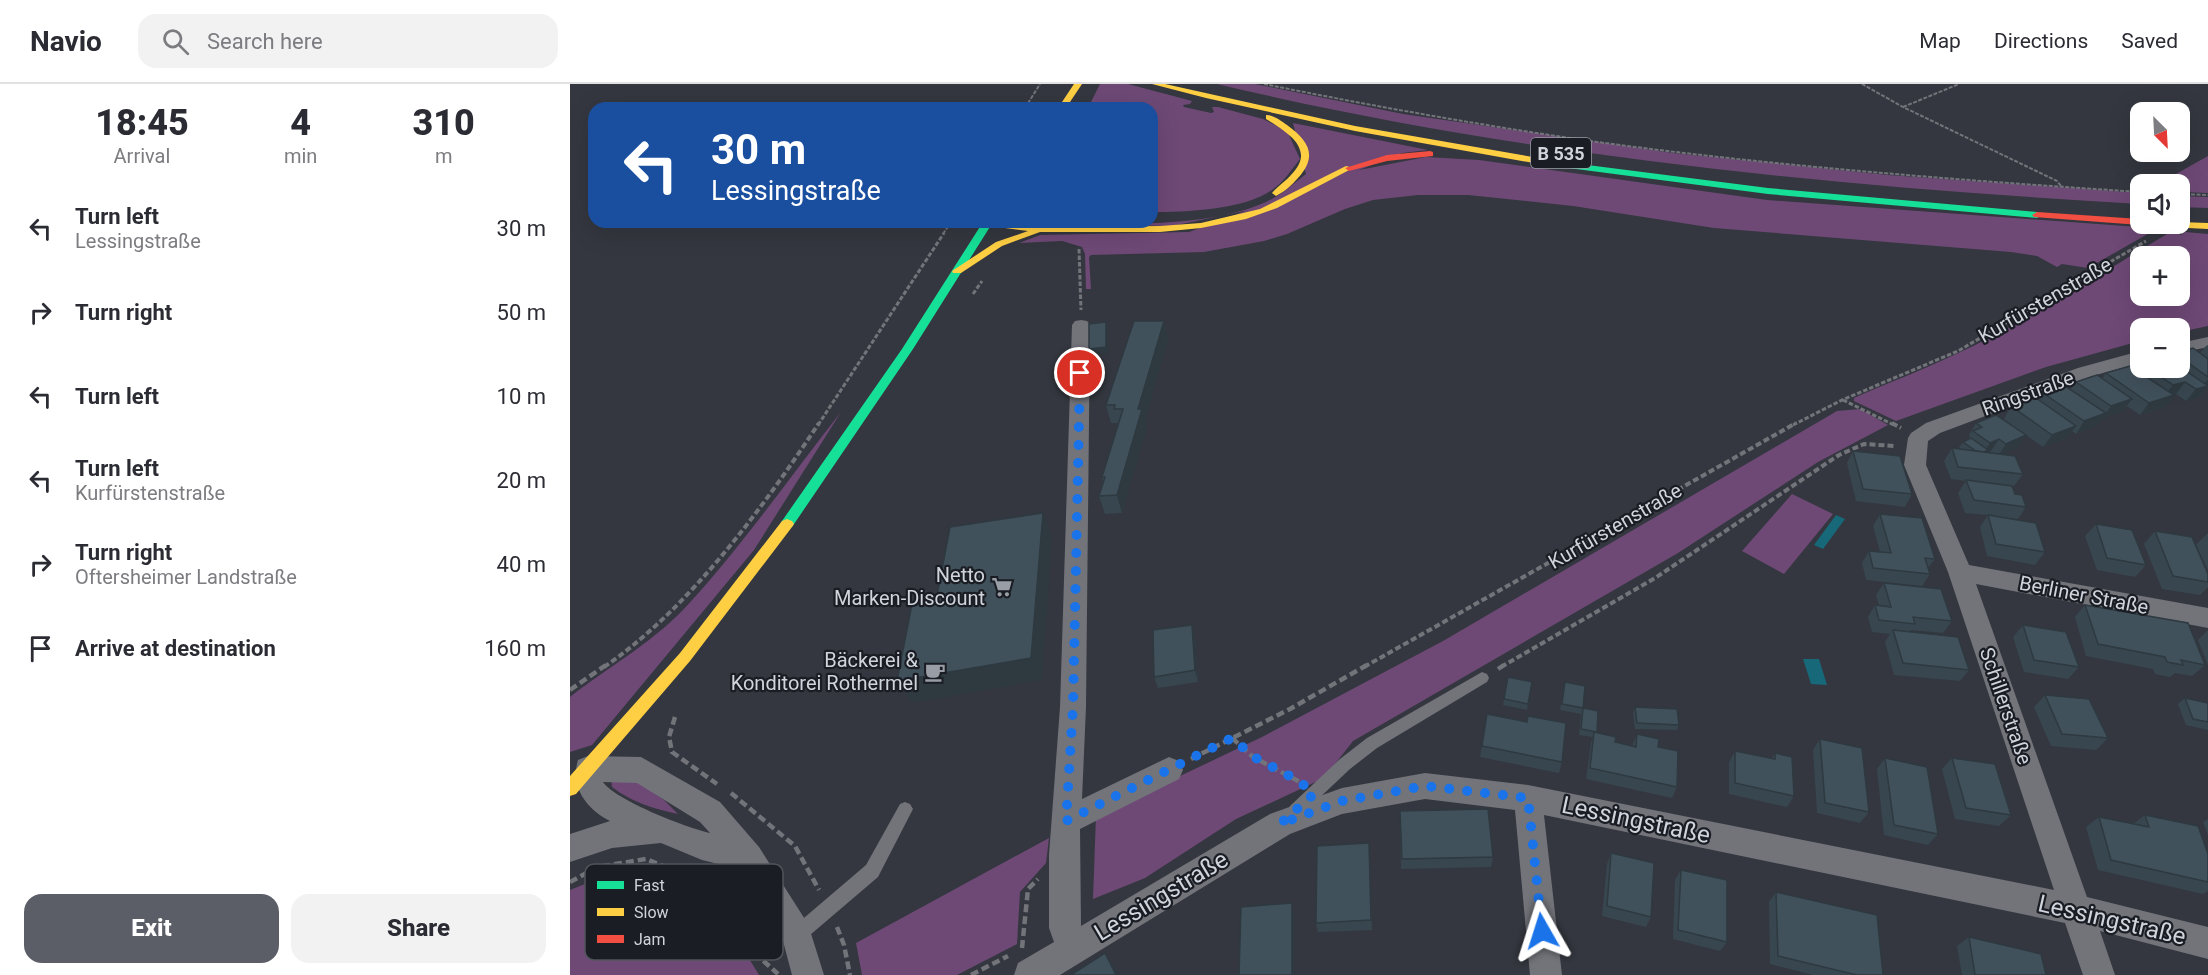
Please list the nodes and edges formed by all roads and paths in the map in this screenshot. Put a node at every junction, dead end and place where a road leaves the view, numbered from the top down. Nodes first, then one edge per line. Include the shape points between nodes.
1 (1040, 84) edge
2 (1078, 84) edge
3 (1156, 84) edge
4 (1202, 84) edge
5 (1264, 84) edge
6 (1862, 84) edge
7 (1959, 84) edge
8 (1029, 102) edge
9 (1066, 102) edge
10 (1252, 107) junction
11 (1903, 107) junction
12 (1527, 160) junction
13 (2062, 187) junction
14 (2130, 191) edge
15 (2190, 194) edge
16 (2208, 195) edge
17 (2130, 208) edge
18 (2190, 212) edge
19 (2208, 213) edge
20 (1158, 219) edge
21 (2130, 221) edge
22 (2190, 225) edge
23 (2208, 226) edge
24 (947, 228) edge
25 (986, 228) edge
26 (1013, 228) edge
27 (1046, 229) junction
28 (2148, 240) dead end
29 (1080, 250) dead end
30 (957, 271) junction
31 (987, 273) dead end
32 (968, 301) dead end
33 (1081, 326) joint
34 (2208, 342) edge
35 (2190, 346) edge
36 (2130, 360) edge
37 (1842, 400) junction
38 (1917, 443) junction
39 (1960, 572) junction
40 (2208, 618) edge
41 (1482, 678) joint
42 (570, 690) edge
43 (680, 711) dead end
44 (1232, 738) junction
45 (1169, 771) joint
46 (576, 775) edge
47 (718, 785) dead end
48 (728, 791) dead end
49 (1314, 794) junction
50 (1528, 798) junction
51 (905, 809) dead end
52 (1066, 821) junction
53 (1280, 824) junction
54 (665, 829) junction
55 (570, 848) edge
56 (1064, 855) junction
57 (748, 857) junction
58 (616, 864) edge
59 (658, 864) edge
60 (752, 864) edge
61 (585, 874) edge
62 (570, 882) edge
63 (829, 908) junction
64 (2078, 910) junction
65 (783, 913) edge
66 (797, 935) junction
67 (2208, 943) edge
68 (1073, 950) junction
69 (762, 960) edge
70 (779, 975) edge
71 (808, 975) edge
72 (850, 975) edge
73 (971, 975) edge
74 (1030, 975) edge
75 (1546, 975) edge
76 (2099, 975) edge

1 - 8 path
2 - 9 main road
3 - 10 main road, B 535
4 - 17 main road, B 535 via 1417,130 1688,171 1875,190
5 - 13 path via 1410,113 1598,141 1789,164
6 - 11 path
7 - 11 path
10 - 12 main road, B 535
10 - 20 main road, B 535 via 1301,138 1306,162 1296,178 1275,194 1238,209
11 - 13 path
12 - 21 main road, B 535 via 1786,194
12 - 27 main road, B 535 via 1439,154 1395,157 1344,170 1281,204 1221,223 1159,230
13 - 14 path
15 - 16 path
18 - 19 main road
22 - 23 main road
24 - 42 path via 750,520 671,612 636,645
25 - 30 main road
26 - 27 main road, B 535
27 - 30 main road, B 535 via 999,244
28 - 37 path, Kurfürstenstraße via 1958,351
29 - 33 path
30 - 46 main road via 904,355 724,610
31 - 32 path
33 - 52 street via 1073,707
34 - 35 street
36 - 38 street, Ringstraße via 2021,394 1933,428
37 - 38 path via 1884,418
37 - 44 path, Kurfürstenstraße
38 - 39 street, Schillerstraße via 1915,465
38 - 41 path via 1863,444 1839,455 1654,578
39 - 40 street, Berliner Straße
39 - 64 street, Schillerstraße
41 - 49 lane via 1372,743
43 - 47 path via 669,737 672,752
44 - 45 path, Kurfürstenstraße
44 - 49 path via 1254,757 1299,781
45 - 52 street
46 - 54 street via 600,800
46 - 57 street via 641,770 710,812
48 - 63 path via 795,846
49 - 53 lane
50 - 53 street, Lessingstraße via 1425,786 1342,801
50 - 64 street, Lessingstraße
50 - 75 street
51 - 63 lane via 872,871
52 - 56 street
53 - 68 street, Lessingstraße
54 - 55 street via 612,834
54 - 57 street via 702,846
56 - 68 street via 1065,928
56 - 73 path via 1028,889 1022,948
57 - 60 street
58 - 59 path via 646,859
61 - 62 path
63 - 66 lane
63 - 72 path via 844,945
64 - 67 street, Lessingstraße
64 - 76 street, Schillerstraße
65 - 66 street
66 - 71 street
68 - 74 street, Lessingstraße
69 - 70 path

